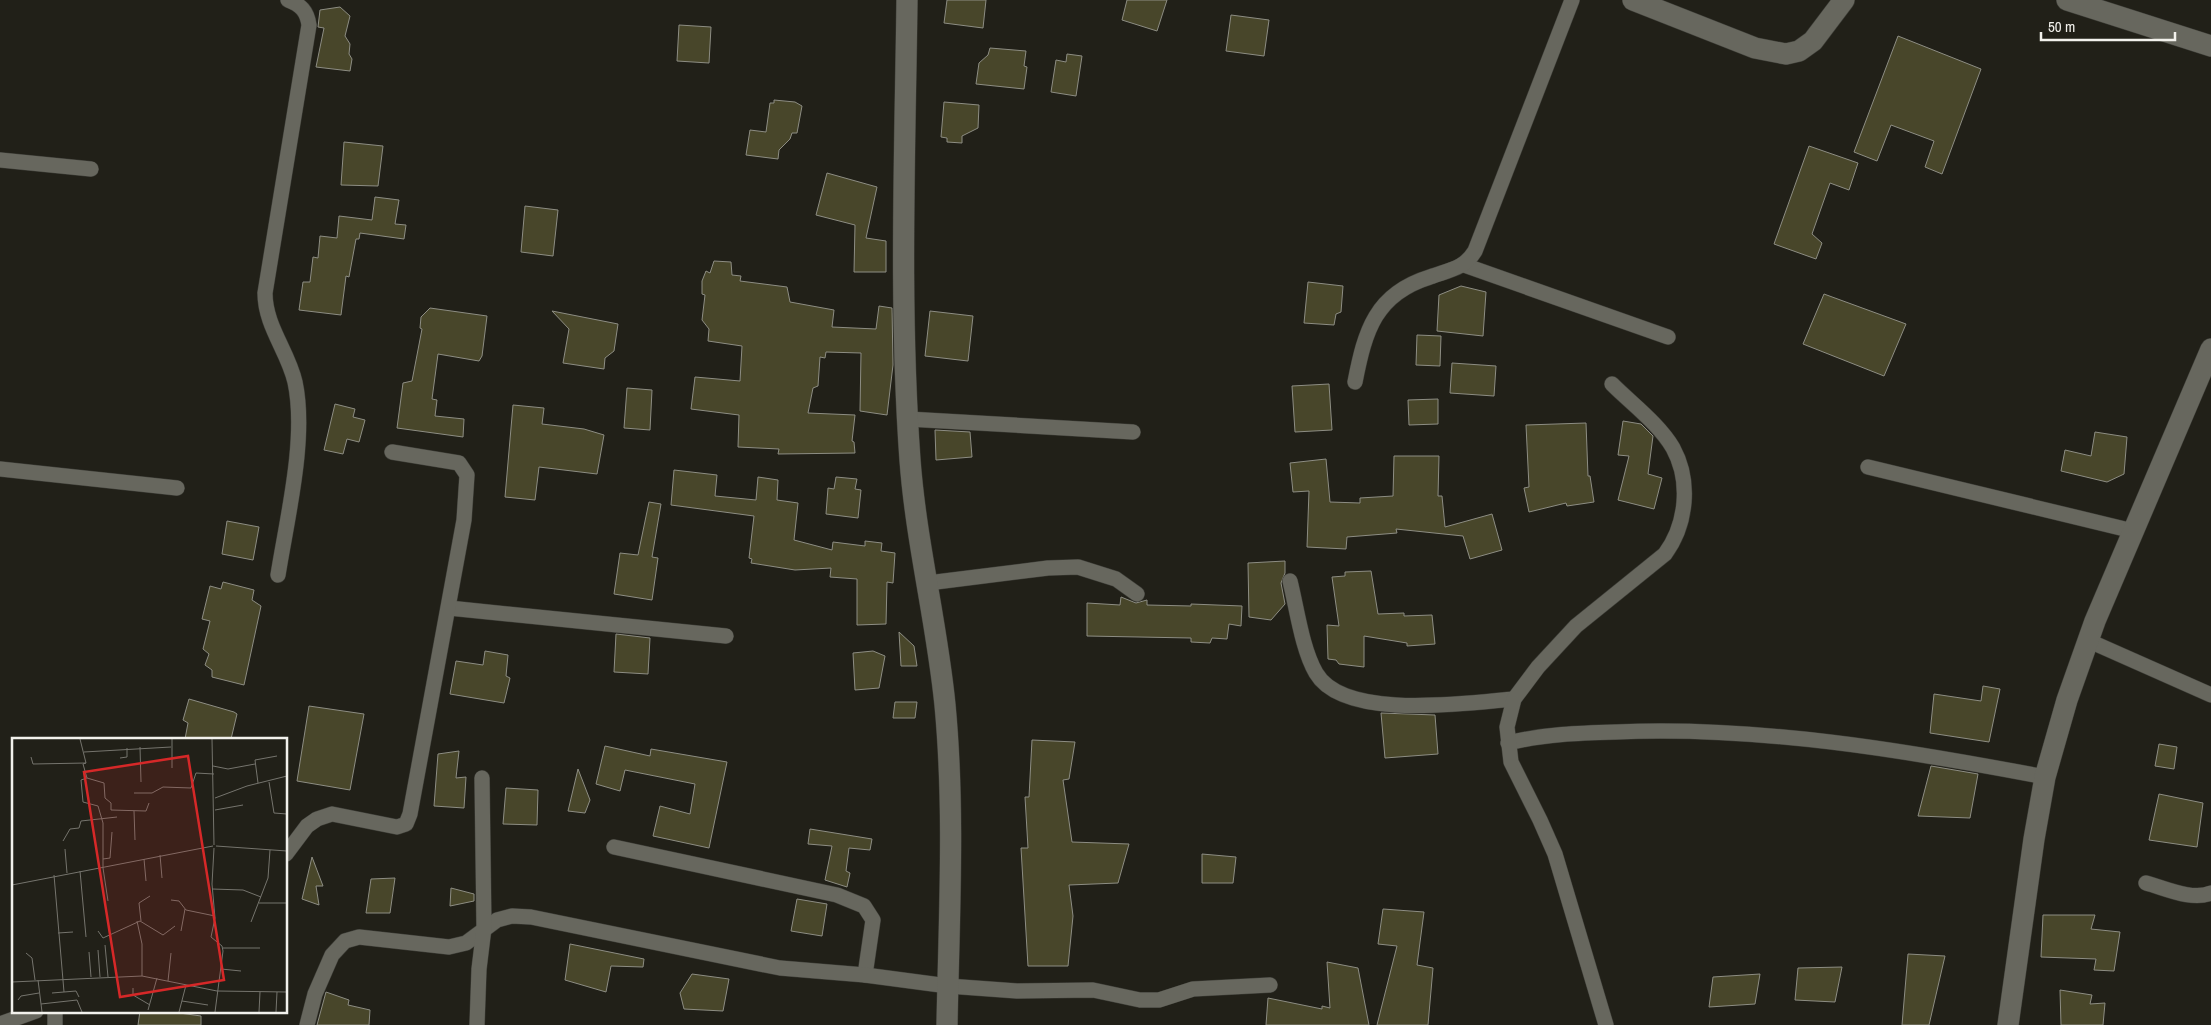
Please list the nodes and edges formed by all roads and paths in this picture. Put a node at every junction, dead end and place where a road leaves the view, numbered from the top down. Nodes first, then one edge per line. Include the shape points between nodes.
1 (288, 0) edge
2 (907, 0) edge
3 (1572, 0) edge
4 (1633, 0) edge
5 (1844, 0) edge
6 (2067, 0) edge
7 (2102, 5) edge
8 (2211, 46) edge
9 (0, 160) edge
10 (91, 169) dead end
11 (1464, 265) junction
12 (1668, 337) dead end
13 (2211, 349) edge
14 (2206, 375) edge
15 (1356, 382) dead end
16 (1612, 384) dead end
17 (908, 419) junction
18 (1133, 432) dead end
19 (392, 452) dead end
20 (1868, 467) dead end
21 (0, 469) edge
22 (177, 488) dead end
23 (2134, 531) junction
24 (278, 575) dead end
25 (1290, 581) dead end
26 (928, 583) junction
27 (1137, 594) dead end
28 (449, 608) junction
29 (726, 636) dead end
30 (2087, 640) junction
31 (2211, 696) edge
32 (1514, 699) junction
33 (1508, 743) junction
34 (2045, 777) junction
35 (482, 778) dead end
36 (614, 847) dead end
37 (288, 851) edge
38 (2146, 883) dead end
39 (2211, 894) edge
40 (484, 928) junction
41 (865, 975) junction
42 (1270, 985) dead end
43 (948, 986) junction
44 (33, 1012) edge
45 (55, 1012) edge
46 (0, 1024) edge
47 (55, 1025) edge
48 (307, 1025) edge
49 (477, 1025) edge
50 (947, 1025) edge
51 (1606, 1025) edge
52 (2008, 1025) edge

1 - 24 street via 303,8 309,25 265,293 267,311 295,381 298,399 296,459
2 - 17 street via 905,226
3 - 11 street via 1482,236
4 - 5 street via 1755,48 1786,54 1800,51 1813,41
6 - 7 street
7 - 8 street
9 - 10 street
11 - 12 street
11 - 15 street via 1412,284 1382,306 1371,322 1362,347
13 - 14 street
14 - 23 street
16 - 32 street via 1673,449 1679,462 1684,499 1680,526 1664,554 1576,626
17 - 18 street
17 - 26 street via 910,462
19 - 28 street via 452,461 464,468 468,484
20 - 23 street
21 - 22 street
23 - 30 street
25 - 32 street via 1316,673 1336,692 1399,706
26 - 27 street via 1078,567 1116,579
26 - 43 street via 950,759
28 - 29 street
28 - 37 street via 406,824 397,827 332,814 307,826
30 - 31 street
30 - 34 street
32 - 33 street via 1509,712
33 - 34 street via 1547,735 1737,732 1894,751
33 - 51 street via 1515,772 1554,854
34 - 52 street
35 - 40 street
36 - 41 street via 837,895 864,906 873,920
38 - 39 street via 2194,895
40 - 41 street via 512,916 531,917 780,968
40 - 48 street via 466,942 449,947 359,937 344,941 332,955 315,994
40 - 49 street
41 - 43 street
42 - 43 street via 1193,989 1159,1000 1140,1000 1092,990 1017,991
43 - 50 street
44 - 46 street
45 - 47 street

